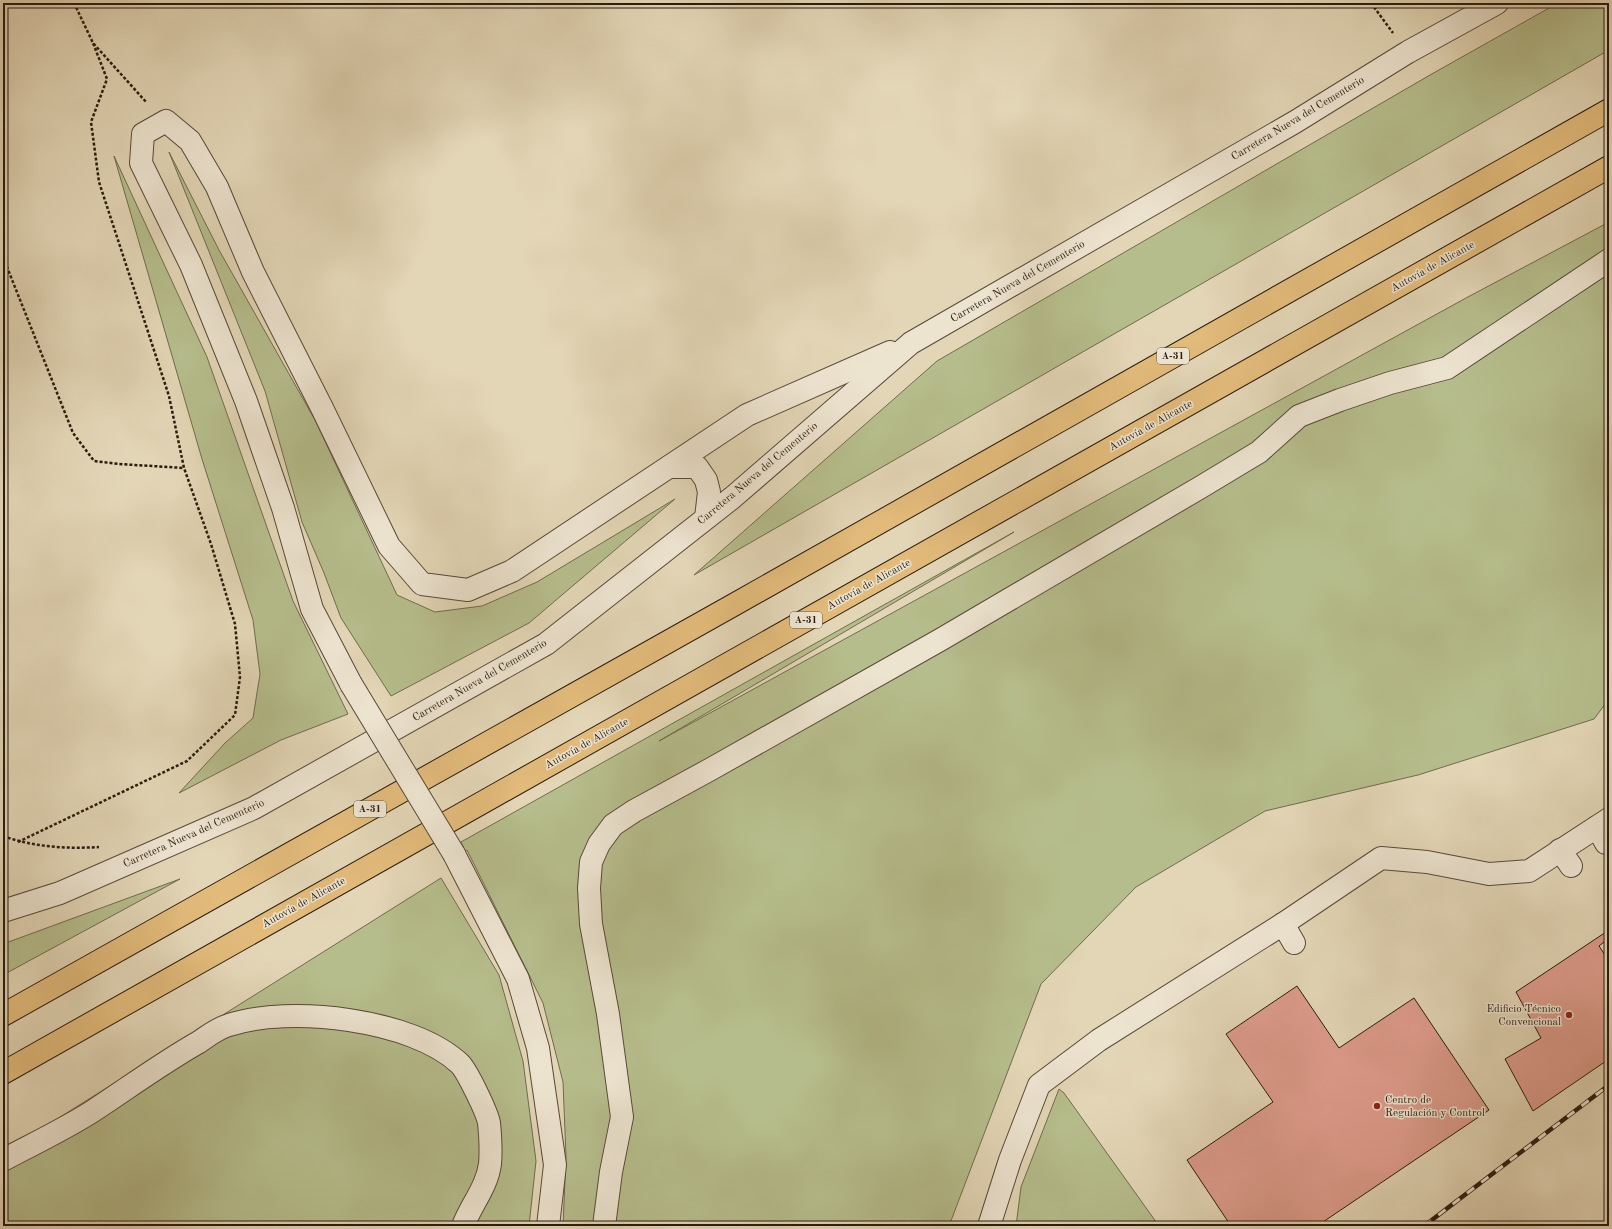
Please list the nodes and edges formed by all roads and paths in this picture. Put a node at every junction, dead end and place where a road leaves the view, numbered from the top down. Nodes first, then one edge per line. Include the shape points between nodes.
1 (74, 3) edge
2 (1371, 3) edge
3 (1497, 3) edge
4 (92, 43) junction
5 (1408, 52) junction
6 (1609, 110) edge
7 (166, 121) junction
8 (1609, 167) edge
9 (3, 257) edge
10 (1609, 260) edge
11 (911, 343) junction
12 (669, 467) junction
13 (184, 468) junction
14 (706, 518) junction
15 (1604, 830) edge
16 (3, 836) edge
17 (18, 842) junction
18 (103, 846) dead end
19 (3, 911) edge
20 (1282, 924) junction
21 (1294, 942) dead end
22 (3, 1015) edge
23 (3, 1073) edge
24 (3, 1160) edge
25 (463, 1226) edge
26 (548, 1226) edge
27 (604, 1226) edge
28 (989, 1226) edge

1 - 4 path
2 - 5 path
3 - 5 street, Carretera Nueva del Cementerio
4 - 7 path
4 - 13 path via 107,79 91,122 100,182 169,396
5 - 11 street, Carretera Nueva del Cementerio via 1288,126
6 - 22 highway, A-31
7 - 12 street via 190,141 216,187 253,272 388,546 422,584 468,590 512,571
7 - 26 street, bridge via 143,134 141,163 191,265 246,401 283,508 312,609 351,684 454,854 518,979 538,1048 555,1165
8 - 23 highway, Autovía de Alicante / A-31
9 - 13 path via 73,433 94,461
10 - 27 street via 1447,368 1390,383 1300,416 1258,452 1201,487 947,636 613,825 599,844 591,862 589,888 591,924 608,1014 622,1117
11 - 12 street via 747,415
11 - 14 street, Carretera Nueva del Cementerio
12 - 14 street via 697,467 706,480 709,492
13 - 17 path via 211,544 235,624 240,677 235,715 187,761
14 - 19 street, Carretera Nueva del Cementerio via 546,644 254,808 60,893
15 - 20 street via 1566,858 1529,870 1489,874 1427,862 1381,858
16 - 17 path
17 - 18 path via 72,849
20 - 21 street
20 - 28 street via 1099,1040 1039,1084 1010,1160
24 - 25 street via 91,1112 180,1052 228,1025 264,1017 351,1020 418,1038 462,1065 488,1121 490,1164 482,1190

